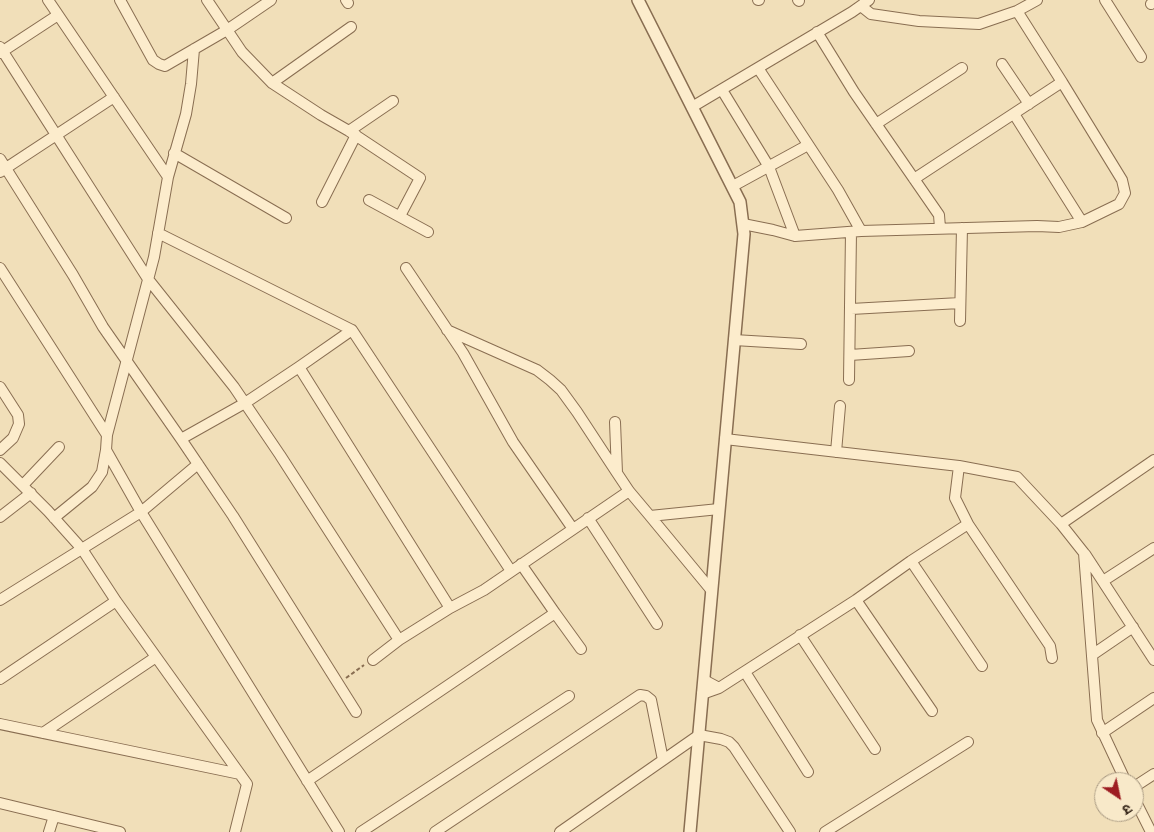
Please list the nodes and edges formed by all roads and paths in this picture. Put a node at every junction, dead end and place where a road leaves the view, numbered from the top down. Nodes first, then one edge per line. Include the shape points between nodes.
1 (48, 0) edge
2 (120, 0) edge
3 (207, 0) edge
4 (271, 0) edge
5 (638, 0) edge
6 (1037, 0) edge
7 (1105, 0) edge
8 (865, 2) edge
9 (1017, 11) junction
10 (58, 15) junction
11 (351, 27) dead end
12 (226, 30) junction
13 (818, 32) junction
14 (194, 49) junction
15 (1, 50) edge
16 (1141, 57) dead end
17 (1002, 64) dead end
18 (758, 68) junction
19 (962, 68) dead end
20 (1062, 82) junction
21 (272, 83) junction
22 (722, 90) junction
23 (114, 97) junction
24 (394, 100) dead end
25 (1029, 104) junction
26 (692, 107) junction
27 (1014, 114) junction
28 (876, 124) junction
29 (352, 133) junction
30 (56, 135) junction
31 (808, 145) junction
32 (174, 153) junction
33 (2, 166) edge
34 (769, 167) junction
35 (168, 177) junction
36 (914, 179) junction
37 (733, 186) junction
38 (369, 200) dead end
39 (322, 202) dead end
40 (400, 216) junction
41 (286, 218) dead end
42 (1082, 222) junction
43 (743, 224) junction
44 (940, 228) junction
45 (962, 228) junction
46 (856, 231) junction
47 (428, 232) dead end
48 (158, 233) junction
49 (795, 236) junction
50 (0, 268) edge
51 (406, 268) dead end
52 (148, 279) junction
53 (960, 303) junction
54 (851, 309) junction
55 (960, 321) dead end
56 (352, 330) junction
57 (446, 330) junction
58 (734, 340) junction
59 (801, 344) dead end
60 (909, 351) dead end
61 (850, 355) junction
62 (127, 364) junction
63 (299, 367) junction
64 (849, 380) dead end
65 (0, 387) edge
66 (245, 403) junction
67 (840, 406) dead end
68 (616, 422) dead end
69 (107, 435) junction
70 (182, 439) junction
71 (725, 439) junction
72 (59, 447) dead end
73 (0, 450) edge
74 (106, 450) junction
75 (836, 452) junction
76 (1154, 460) edge
77 (0, 463) edge
78 (198, 464) junction
79 (959, 466) junction
80 (617, 473) junction
81 (23, 485) junction
82 (629, 491) junction
83 (31, 493) junction
84 (719, 509) junction
85 (141, 512) junction
86 (1, 514) edge
87 (650, 516) junction
88 (54, 518) junction
89 (588, 518) junction
90 (968, 524) junction
91 (1061, 524) junction
92 (573, 529) junction
93 (1154, 548) edge
94 (82, 549) junction
95 (1084, 553) junction
96 (911, 561) junction
97 (521, 564) junction
98 (511, 571) junction
99 (1103, 581) junction
100 (712, 591) junction
101 (0, 600) edge
102 (856, 600) junction
103 (116, 601) junction
104 (450, 608) junction
105 (555, 613) junction
106 (657, 624) dead end
107 (1133, 627) junction
108 (800, 636) junction
109 (399, 640) junction
110 (580, 649) dead end
111 (1092, 654) junction
112 (156, 657) junction
113 (1052, 658) dead end
114 (373, 660) joint
115 (1154, 660) edge
116 (982, 666) dead end
117 (744, 672) junction
118 (0, 679) edge
119 (704, 680) junction
120 (337, 683) junction
121 (719, 688) junction
122 (702, 694) junction
123 (569, 696) dead end
124 (1154, 698) edge
125 (932, 711) dead end
126 (356, 712) dead end
127 (0, 724) edge
128 (43, 733) junction
129 (1102, 733) junction
130 (699, 735) junction
131 (968, 742) dead end
132 (876, 749) dead end
133 (663, 760) junction
134 (808, 772) dead end
135 (1121, 772) edge
136 (240, 774) junction
137 (307, 781) junction
138 (0, 804) edge
139 (54, 816) junction
140 (1144, 818) edge
141 (49, 832) edge
142 (120, 832) edge
143 (235, 832) edge
144 (339, 832) edge
145 (362, 832) edge
146 (435, 832) edge
147 (560, 832) edge
148 (690, 832) edge
149 (790, 832) edge
150 (825, 832) edge
151 (1151, 832) edge

1 - 10 street
2 - 14 street via 153,60 159,64 165,66
3 - 12 street
4 - 12 street
5 - 26 street
6 - 9 street
7 - 16 street
8 - 9 street via 871,14 919,21 979,24
8 - 13 street
9 - 20 street
10 - 15 street
10 - 23 street
11 - 21 street
12 - 14 street
12 - 21 street
13 - 18 street
13 - 28 street
14 - 32 street via 191,84
15 - 30 street
17 - 25 street
18 - 22 street
18 - 31 street
19 - 28 street
20 - 25 street
20 - 42 street via 1122,180 1125,193 1119,204
21 - 29 street
22 - 26 street
22 - 34 street
23 - 30 street
23 - 35 street
24 - 29 street
25 - 27 street
26 - 37 street
27 - 36 street
27 - 42 street
28 - 36 street
29 - 39 street
29 - 40 street via 420,178
30 - 33 street
30 - 52 street
31 - 34 street
31 - 46 street via 838,190
32 - 35 street
32 - 41 street
33 - 62 street
34 - 37 street
34 - 49 street
35 - 48 street
36 - 44 street via 939,215
37 - 43 street via 740,202
38 - 40 street
40 - 47 street
42 - 45 street via 1059,227
43 - 49 street
43 - 58 street
44 - 45 street
44 - 46 street
45 - 53 street
46 - 49 street
46 - 54 street
48 - 52 street
48 - 56 street
50 - 69 street
51 - 57 street
52 - 62 street
52 - 66 street
53 - 54 street
53 - 55 street
54 - 61 street
56 - 63 street
56 - 98 street
57 - 80 street via 537,370 550,380 577,412
57 - 92 street via 463,353 513,442
58 - 59 street
58 - 71 street
60 - 61 street
61 - 64 street
62 - 69 street
62 - 70 street
63 - 66 street
63 - 104 street
65 - 73 street via 18,416 19,424 13,438
66 - 70 street
66 - 109 street
67 - 75 street
68 - 80 street
69 - 74 street
70 - 78 street
71 - 75 street
71 - 84 street
72 - 81 street
74 - 85 street
74 - 88 street via 102,472 92,487
75 - 79 street
76 - 91 street
77 - 81 street
78 - 85 street
78 - 120 street
79 - 90 street via 955,498
79 - 91 street via 1017,477
80 - 82 street
81 - 83 street
82 - 87 street
82 - 89 street
83 - 86 street
83 - 88 street
84 - 87 street
84 - 100 street
85 - 94 street
85 - 137 street
87 - 100 street
88 - 94 street
89 - 92 street
89 - 106 street
90 - 96 street
90 - 113 street via 1050,646
91 - 95 street
92 - 97 street
93 - 99 street
94 - 101 street
94 - 103 street
95 - 99 street
95 - 111 street
96 - 102 street
96 - 116 street
97 - 98 street
97 - 105 street
98 - 104 street
99 - 107 street
100 - 119 street
102 - 108 street
102 - 125 street
103 - 112 street
103 - 118 street
104 - 109 street
105 - 110 street
105 - 137 street
107 - 111 street
107 - 115 street
108 - 117 street
108 - 132 street
109 - 114 street
111 - 129 street via 1097,720
112 - 128 street
112 - 136 street
114 - 120 path
117 - 121 street
117 - 134 street
119 - 121 street
119 - 122 street
120 - 126 street
121 - 122 street
122 - 130 street
123 - 145 street
124 - 129 street
127 - 128 street
128 - 136 street
129 - 135 street
130 - 133 street
130 - 148 street
130 - 149 street via 721,739 734,747
131 - 150 street
133 - 146 street via 651,700 640,695
133 - 147 street
136 - 143 street via 247,784
137 - 144 street
138 - 139 street
139 - 141 street
139 - 142 street
140 - 151 street

